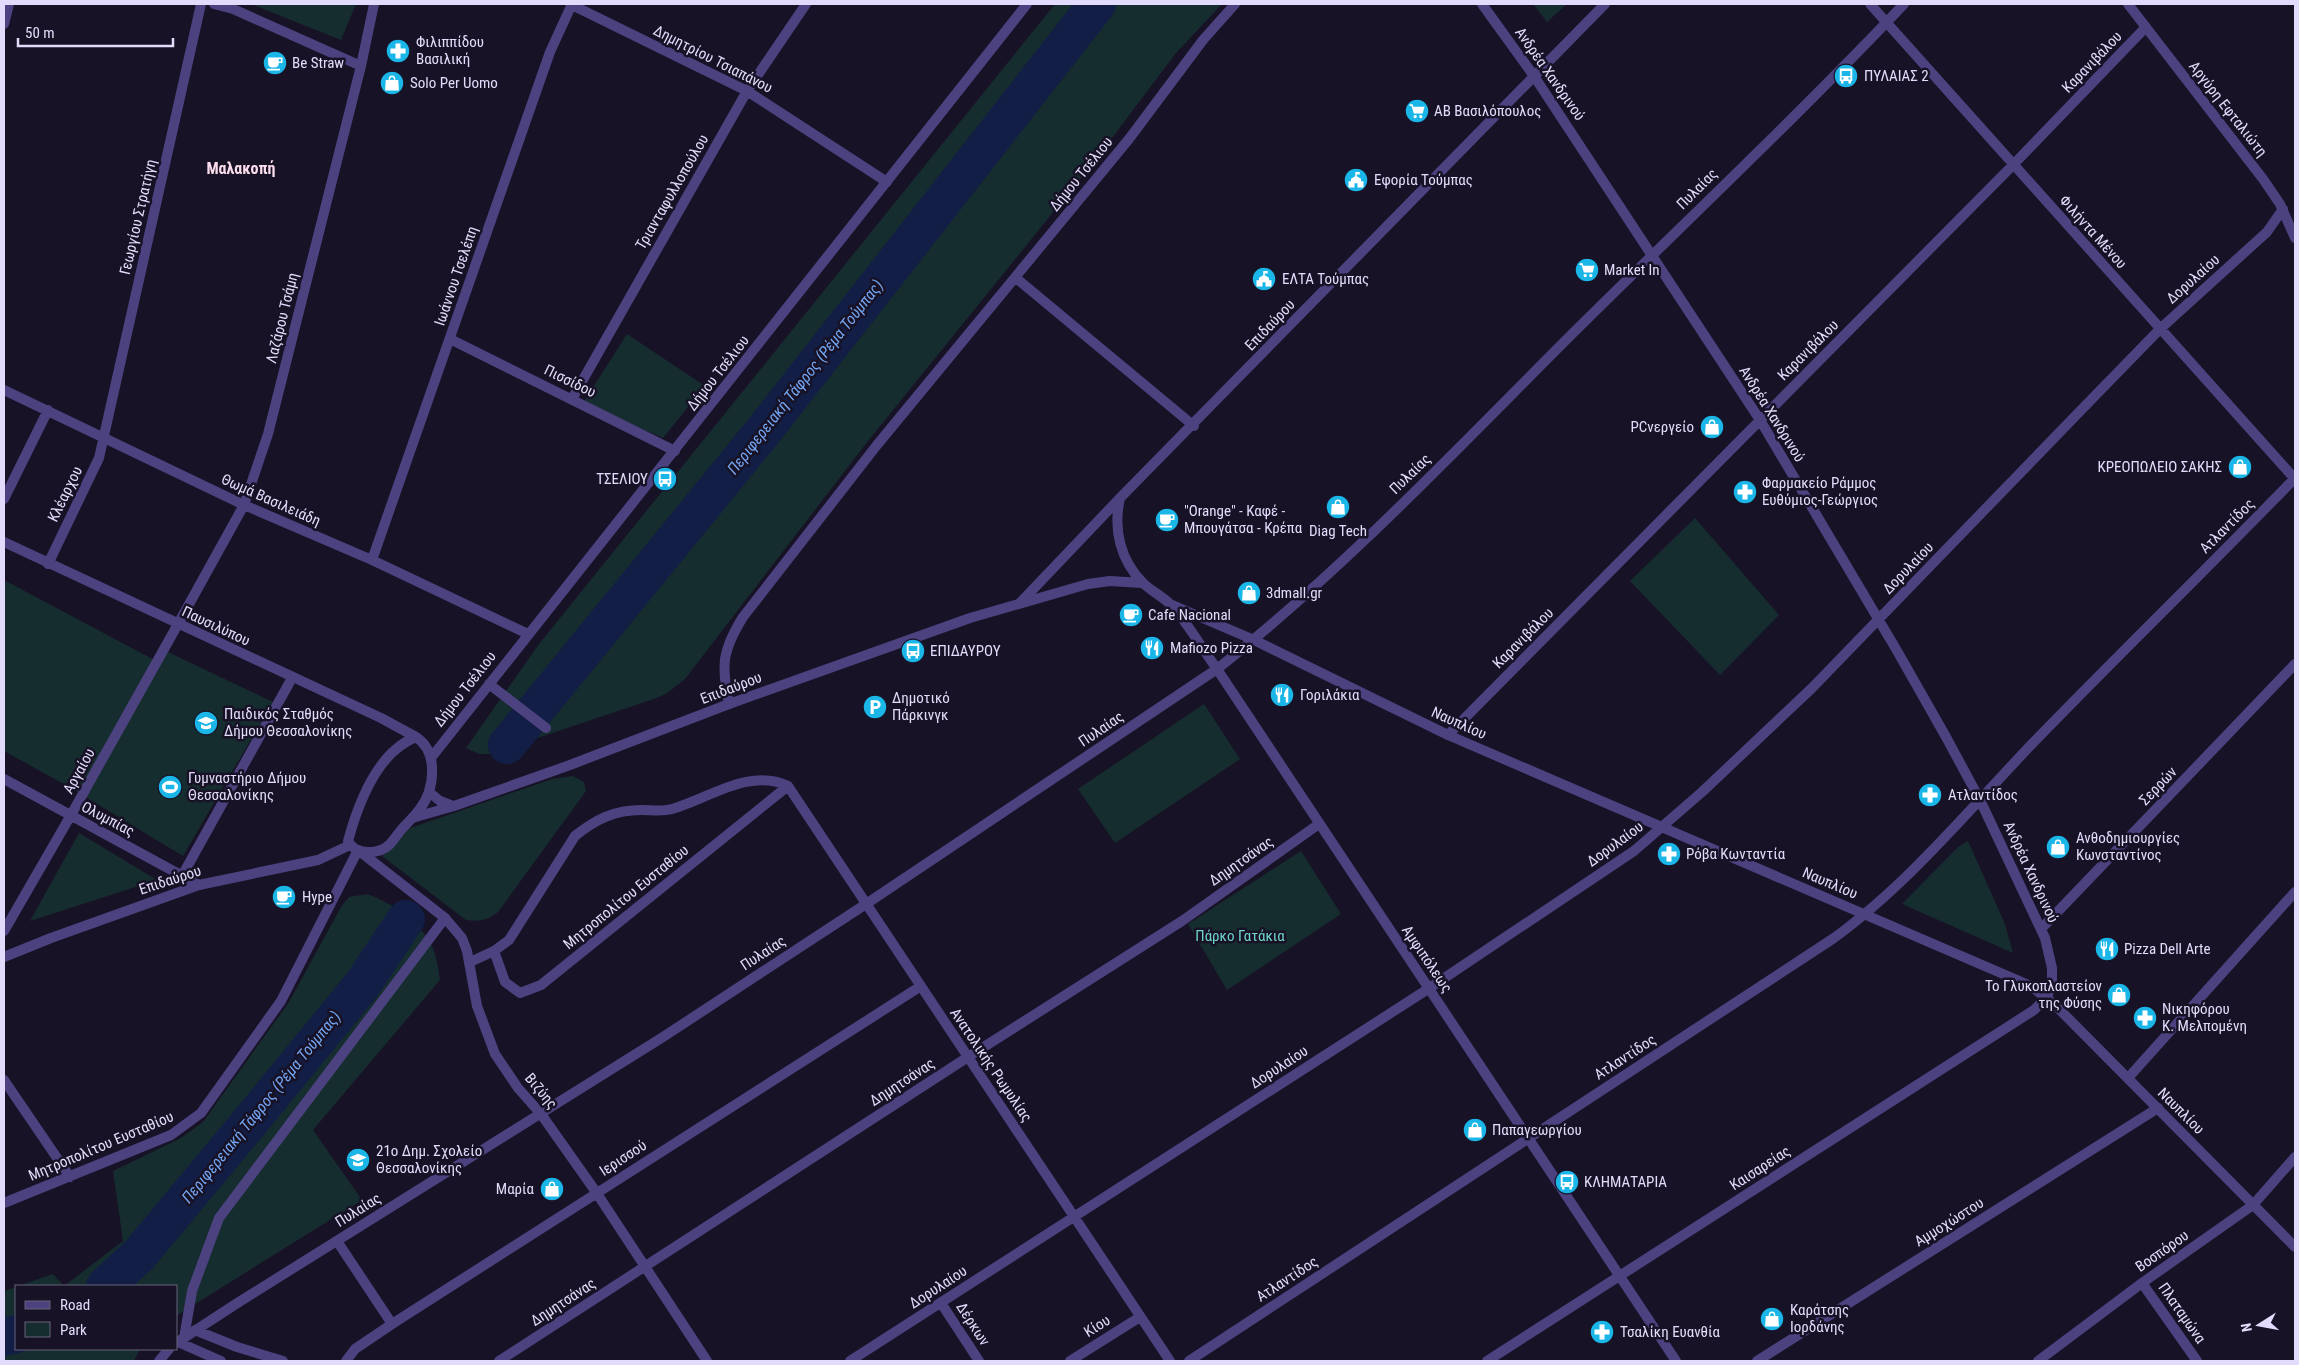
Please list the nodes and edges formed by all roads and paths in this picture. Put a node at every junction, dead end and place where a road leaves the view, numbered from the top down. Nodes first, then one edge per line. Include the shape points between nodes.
1 (9, 4) edge
2 (201, 4) edge
3 (214, 4) edge
4 (374, 4) edge
5 (571, 4) edge
6 (806, 4) edge
7 (1027, 4) edge
8 (1235, 4) edge
9 (1482, 4) edge
10 (1605, 4) edge
11 (1870, 4) edge
12 (1904, 4) edge
13 (2128, 4) edge
14 (1886, 23) junction
15 (4, 24) edge
16 (2146, 27) junction
17 (361, 66) junction
18 (1534, 76) junction
19 (747, 91) junction
20 (2012, 166) junction
21 (887, 182) junction
22 (2283, 210) junction
23 (2295, 238) edge
24 (1653, 254) junction
25 (1016, 278) junction
26 (2160, 329) junction
27 (450, 339) junction
28 (4, 390) edge
29 (572, 399) junction
30 (48, 410) junction
31 (1760, 420) junction
32 (1194, 426) junction
33 (104, 436) junction
34 (675, 452) junction
35 (2295, 479) edge
36 (1120, 498) junction
37 (4, 499) edge
38 (244, 505) junction
39 (4, 542) edge
40 (372, 560) junction
41 (48, 564) junction
42 (1142, 583) junction
43 (1020, 603) junction
44 (1170, 604) junction
45 (1879, 619) junction
46 (178, 624) junction
47 (528, 634) junction
48 (1254, 640) junction
49 (2295, 664) edge
50 (1217, 669) junction
51 (292, 678) junction
52 (489, 684) junction
53 (729, 704) junction
54 (546, 728) dead end
55 (1448, 735) junction
56 (416, 738) junction
57 (431, 758) junction
58 (4, 779) edge
59 (788, 786) junction
60 (429, 792) junction
61 (1980, 800) junction
62 (454, 806) junction
63 (71, 816) junction
64 (412, 818) junction
65 (1319, 824) junction
66 (1663, 827) junction
67 (354, 848) junction
68 (182, 876) junction
69 (199, 885) junction
70 (2295, 892) edge
71 (866, 904) junction
72 (1865, 914) junction
73 (445, 918) junction
74 (2042, 928) junction
75 (4, 931) edge
76 (494, 951) junction
77 (4, 957) edge
78 (470, 962) junction
79 (921, 986) junction
80 (1428, 989) junction
81 (2047, 997) junction
82 (968, 1057) junction
83 (2128, 1078) junction
84 (4, 1080) edge
85 (2158, 1108) junction
86 (542, 1114) junction
87 (1528, 1139) junction
88 (2295, 1157) edge
89 (70, 1177) junction
90 (596, 1192) junction
91 (4, 1203) edge
92 (2253, 1205) junction
93 (1074, 1218) junction
94 (337, 1241) junction
95 (2295, 1247) edge
96 (646, 1267) junction
97 (1619, 1276) junction
98 (2142, 1283) junction
99 (941, 1303) junction
100 (1140, 1317) junction
101 (392, 1324) junction
102 (195, 1330) junction
103 (178, 1343) edge
104 (178, 1343) edge
105 (178, 1346) edge
106 (170, 1350) edge
107 (159, 1361) edge
108 (221, 1361) edge
109 (283, 1361) edge
110 (346, 1361) edge
111 (499, 1361) edge
112 (707, 1361) edge
113 (850, 1361) edge
114 (979, 1361) edge
115 (1070, 1361) edge
116 (1170, 1361) edge
117 (1190, 1361) edge
118 (1487, 1361) edge
119 (1676, 1361) edge
120 (1757, 1361) edge
121 (2038, 1361) edge
122 (2197, 1361) edge

1 - 15 street
2 - 33 street, Γεωργίου Στρατήγη
3 - 17 street via 233,9
4 - 17 street, Λαζάρου Τσάμη
5 - 19 street, Δημητρίου Τσιαπάνου
5 - 27 street, Ιωάννου Τσελέπη via 550,52
6 - 19 street, Τριανταφυλλοπούλου
7 - 21 street, Δήμου Τσέλιου
8 - 25 street, Δήμου Τσέλιου via 1203,40 1129,139
9 - 18 street, Ανδρέα Χανδρινού
10 - 18 street, Επιδαύρου
11 - 14 street, Φιλήντα Μένου
12 - 14 street, Πυλαίας
13 - 16 street, Αργύρη Εφταλιώτη
14 - 20 street, Φιλήντα Μένου
14 - 24 street, Πυλαίας
16 - 20 street, Καρανιβάλου
16 - 22 street, Αργύρη Εφταλιώτη via 2253,164
17 - 38 street, Λαζάρου Τσάμη via 268,434
18 - 24 street, Ανδρέα Χανδρινού
18 - 32 street, Επιδαύρου
19 - 21 street, Δημητρίου Τσιαπάνου
19 - 29 street, Τριανταφυλλοπούλου
20 - 26 street, Φιλήντα Μένου
20 - 31 street, Καρανιβάλου
21 - 34 street, Δήμου Τσέλιου
22 - 23 street, Αργύρη Εφταλιώτη
22 - 26 street, Δορυλαίου via 2267,232
24 - 31 street, Ανδρέα Χανδρινού
24 - 48 street, Πυλαίας via 1358,544
25 - 32 street
25 - 53 street, Δήμου Τσέλιου via 876,445 744,617 726,648 725,682
26 - 35 street, Φιλήντα Μένου
26 - 45 street, Δορυλαίου
27 - 29 street, Πισσίδου
27 - 40 street, Ιωάννου Τσελέπη
28 - 30 street, Θωμά Βασιλειάδη
29 - 34 street, Πισσίδου
30 - 33 street, Θωμά Βασιλειάδη
30 - 37 street
31 - 45 street, Ανδρέα Χανδρινού
31 - 55 street, Καρανιβάλου
32 - 36 street, Επιδαύρου
33 - 38 street, Θωμά Βασιλειάδη
33 - 41 street, Κλέαρχου via 98,463
34 - 47 street, Δήμου Τσέλιου
35 - 61 street, Ατλαντίδος
36 - 42 street via 1117,514 1119,540 1125,558
36 - 43 street, Επιδαύρου
38 - 40 street, Θωμά Βασιλειάδη
38 - 46 street, Λαζάρου Τσάμη
39 - 41 street, Παυσιλύπου
40 - 47 street, Θωμά Βασιλειάδη
41 - 46 street, Παυσιλύπου
42 - 43 street, Επιδαύρου via 1110,581 1088,584
42 - 44 street, Αμφιπόλεως
43 - 53 street, Επιδαύρου
44 - 48 street, Ναυπλίου
44 - 50 street, Αμφιπόλεως
45 - 61 street, Ανδρέα Χανδρινού
45 - 66 street, Δορυλαίου via 1812,688
46 - 51 street, Παυσιλύπου
46 - 63 street, Αργαίου
47 - 52 street, Δήμου Τσέλιου
48 - 50 street, Πυλαίας
48 - 55 street, Ναυπλίου
49 - 74 street, Σερρών
50 - 65 street, Αμφιπόλεως
50 - 71 street, Πυλαίας
51 - 56 street, Παυσιλύπου via 381,718
51 - 68 street
52 - 54 street
52 - 57 street, Δήμου Τσέλιου
53 - 62 street, Επιδαύρου
55 - 66 street, Ναυπλίου
56 - 57 street via 424,743
56 - 67 street, Μητροπολίτου Ευσταθίου via 403,742 386,756 359,804 348,841
57 - 60 street
58 - 63 street, Ολυμπίας
59 - 71 street, Ανατολικής Ρωμυλίας
59 - 76 street via 774,780 749,781 671,810 626,810 591,823 575,836 509,940
59 - 76 street, Μητροπολίτου Ευσταθίου via 541,985 520,993 505,982
60 - 62 street
60 - 64 street
61 - 72 street, Ατλαντίδος
61 - 74 street, Ανδρέα Χανδρινού
62 - 64 street, Επιδαύρου
63 - 68 street, Ολυμπίας
63 - 75 street, Αργαίου
64 - 67 street via 388,846 371,852
65 - 80 street, Αμφιπόλεως
65 - 82 street, Δημητσάνας via 1182,921
66 - 72 street, Ναυπλίου
66 - 80 street, Δορυλαίου via 1623,859
67 - 69 street, Επιδαύρου via 318,860
67 - 73 street, Βιζύης
67 - 89 street, Μητροπολίτου Ευσταθίου via 281,1001 201,1113 171,1135
68 - 69 street, Ολυμπίας
69 - 77 street, Επιδαύρου
70 - 83 street
71 - 79 street, Ανατολικής Ρωμυλίας
71 - 86 street, Πυλαίας
72 - 81 street, Ναυπλίου via 2026,984
72 - 87 street, Ατλαντίδος via 1834,938
73 - 78 street, Βιζύης via 462,938
73 - 103 street via 218,1218 192,1291 184,1338
74 - 81 street, Ανδρέα Χανδρινού via 2052,968 2052,984
76 - 78 street
78 - 86 street, Βιζύης via 477,1006 491,1047 509,1076
79 - 82 street, Ανατολικής Ρωμυλίας
79 - 90 street, Ιερισσού
80 - 87 street, Αμφιπόλεως
80 - 93 street, Δορυλαίου
81 - 83 street, Ναυπλίου
81 - 97 street, Καισαρείας via 2034,1010
82 - 93 street, Ανατολικής Ρωμυλίας
82 - 96 street, Δημητσάνας
83 - 85 street, Ναυπλίου
84 - 89 street
85 - 92 street, Ναυπλίου
85 - 120 street, Αμμοχώστου
86 - 90 street, Βιζύης
86 - 94 street, Πυλαίας
87 - 97 street, Αμφιπόλεως
87 - 117 street, Ατλαντίδος
88 - 92 street, Βοσπόρου
89 - 91 street, Μητροπολίτου Ευσταθίου
90 - 96 street, Βιζύης
90 - 101 street, Ιερισσού
92 - 95 street, Ναυπλίου
92 - 98 street, Βοσπόρου
93 - 99 street, Δορυλαίου
93 - 100 street, Ανατολικής Ρωμυλίας
94 - 101 street
94 - 102 street, Πυλαίας
96 - 111 street, Δημητσάνας
96 - 112 street, Βιζύης
97 - 118 street, Καισαρείας
97 - 119 street, Αμφιπόλεως
98 - 121 street, Βοσπόρου
98 - 122 street, Πλαταμώνα
99 - 113 street, Δορυλαίου
99 - 114 street, Δέρκων
100 - 115 street, Κίου
100 - 116 street, Ανατολικής Ρωμυλίας
101 - 110 street, Ιερισσού via 355,1349
102 - 104 street, Πυλαίας
102 - 109 street
105 - 108 street
106 - 107 street

